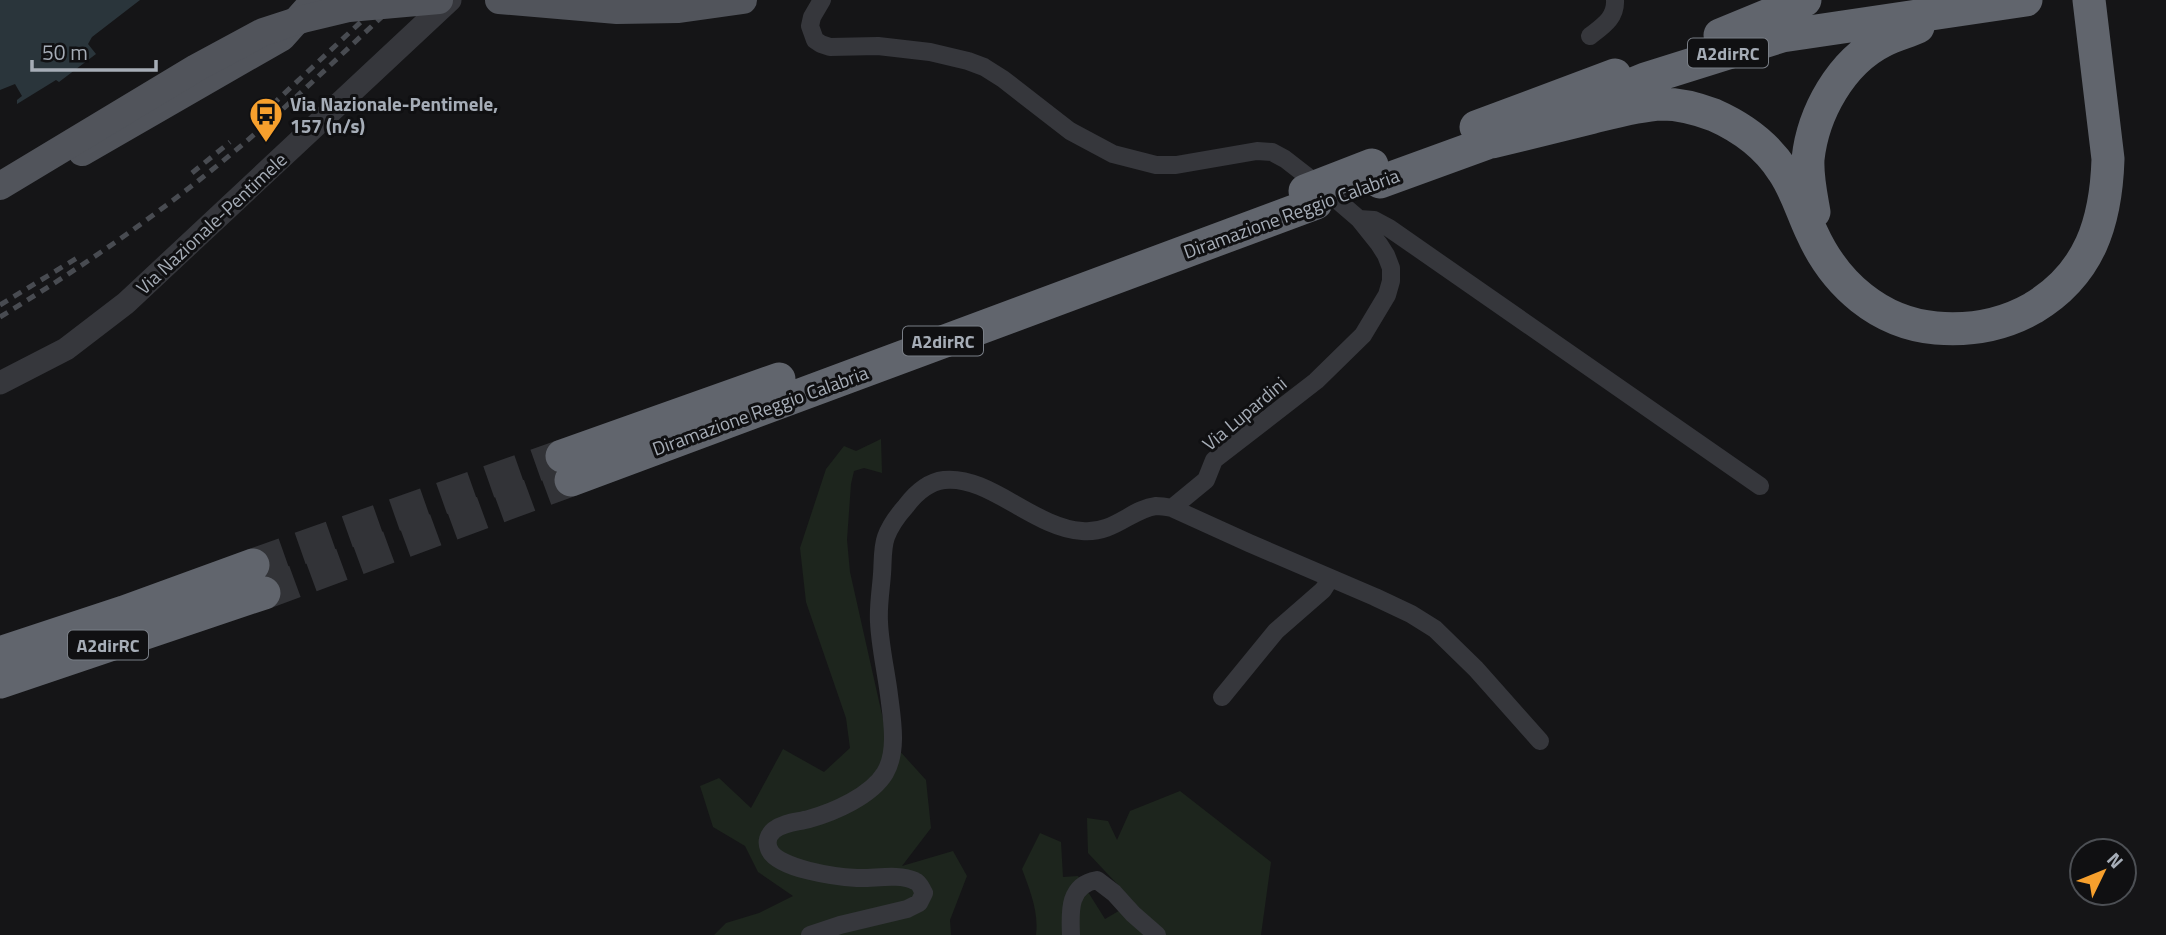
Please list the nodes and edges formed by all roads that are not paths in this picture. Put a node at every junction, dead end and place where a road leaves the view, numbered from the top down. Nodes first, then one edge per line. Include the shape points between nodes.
1 (305, 0) edge
2 (316, 0) edge
3 (499, 0) edge
4 (743, 0) edge
5 (822, 0) edge
6 (1615, 0) edge
7 (1805, 0) edge
8 (1883, 0) edge
9 (2026, 0) edge
10 (2089, 0) edge
11 (442, 4) edge
12 (1977, 6) junction
13 (1590, 36) dead end
14 (282, 37) junction
15 (1696, 46) junction
16 (1492, 142) junction
17 (1376, 174) junction
18 (0, 186) edge
19 (0, 197) edge
20 (1359, 219) junction
21 (1827, 262) junction
22 (0, 383) edge
23 (566, 468) tunnel mouth
24 (1760, 486) dead end
25 (1172, 508) junction
26 (258, 579) tunnel mouth
27 (1330, 579) junction
28 (210, 596) junction
29 (0, 653) edge
30 (0, 682) edge
31 (1222, 697) dead end
32 (1540, 741) dead end
33 (810, 935) edge
34 (1070, 935) edge
35 (1157, 935) edge

1 - 14 street
2 - 14 main road
3 - 4 main road via 617,10 679,9
5 - 20 street, Via Lupardini via 810,26 821,44 930,52 984,67 1081,138 1138,162 1176,165 1242,152 1272,152
6 - 13 street via 1607,23
7 - 15 highway
8 - 15 highway, Diramazione Reggio Calabria / A2dirRC via 1791,19
9 - 12 highway, Diramazione Reggio Calabria / A2dirRC
10 - 21 highway via 2108,159 2104,205 2092,245 2053,294 2012,319 1990,326 1931,328 1896,319 1863,300
11 - 18 main road, bridge via 349,8 263,32
11 - 22 street, Via Nazionale-Pentimele via 126,303 66,349
12 - 16 highway, Diramazione Reggio Calabria / A2dirRC via 1782,36 1645,79
12 - 21 highway via 1882,41 1852,63 1828,96 1814,129 1808,160 1817,228
14 - 19 main road
15 - 17 highway, Diramazione Reggio Calabria / A2dirRC
16 - 17 highway, Diramazione Reggio Calabria
16 - 21 highway via 1638,107 1664,104 1713,115 1736,126 1770,153 1796,194
17 - 23 highway, Diramazione Reggio Calabria / A2dirRC
20 - 24 street via 1389,228
20 - 25 street, Via Lupardini via 1391,268 1387,295 1378,312 1345,354 1214,460 1206,481
25 - 27 street
25 - 33 street via 1156,506 1114,526 1081,531 1060,527 962,481 943,480 914,495 886,538 878,621 891,713 891,761 876,784 848,804 787,823 775,830 768,844 777,859 811,871 854,878 912,879 924,893 923,899 907,909
26 - 28 highway, A2dirRC
27 - 31 street via 1276,631
27 - 32 street via 1435,629
28 - 29 highway, A2dirRC
28 - 30 highway, A2dirRC
34 - 35 street via 1073,897 1088,881 1097,880

